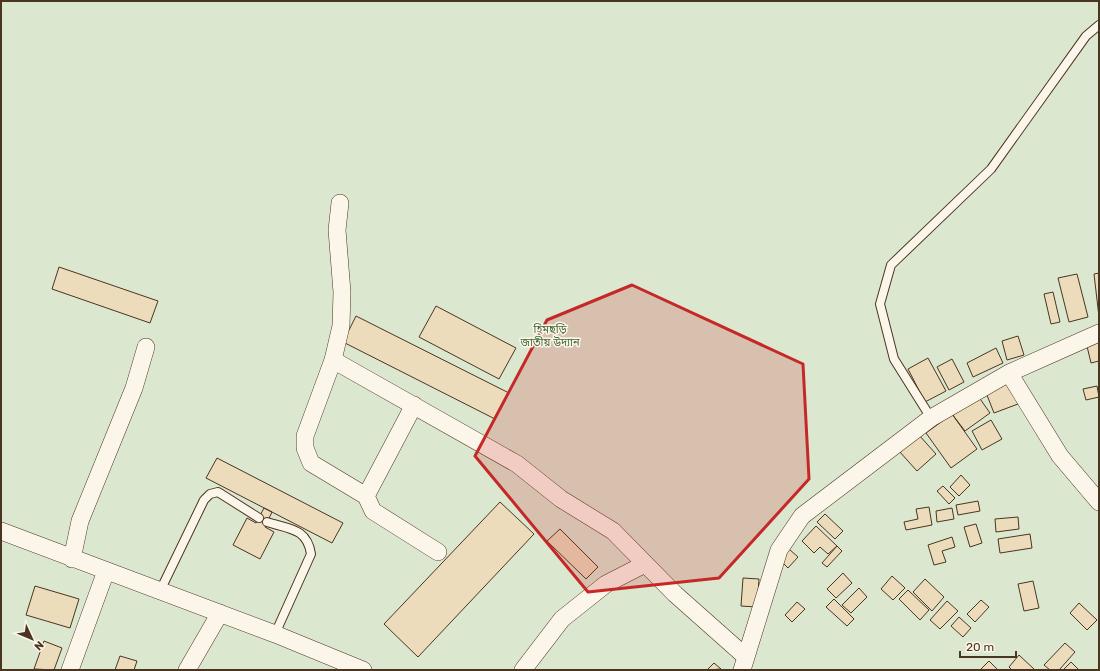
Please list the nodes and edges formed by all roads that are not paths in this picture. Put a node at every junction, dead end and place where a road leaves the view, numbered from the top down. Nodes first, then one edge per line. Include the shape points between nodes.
1 (1099, 26) edge
2 (340, 203) dead end
3 (1099, 333) edge
4 (146, 348) dead end
5 (333, 360) junction
6 (1009, 372) junction
7 (414, 405) junction
8 (931, 418) junction
9 (366, 496) junction
10 (1099, 502) edge
11 (259, 518) dead end
12 (267, 522) dead end
13 (1, 531) edge
14 (438, 552) dead end
15 (72, 559) junction
16 (645, 564) junction
17 (106, 571) junction
18 (160, 591) junction
19 (220, 613) junction
20 (275, 634) junction
21 (744, 663) edge
22 (70, 670) edge
23 (187, 670) edge
24 (363, 670) edge
25 (523, 670) edge

1 - 8 lane via 1086,36 991,169 891,265 880,304 894,359
2 - 5 street via 337,230 342,292 341,326
3 - 6 street
4 - 15 street via 134,388 80,522
5 - 7 street
5 - 9 street via 305,436 305,448 311,464
6 - 8 street
6 - 10 street via 1060,456
7 - 9 street
7 - 16 street via 517,464 561,499 613,531
8 - 21 street via 802,516 779,550
9 - 14 street via 372,511
11 - 18 lane via 218,492 210,494 204,500
12 - 20 lane via 303,534 310,543 311,554
13 - 15 street
15 - 17 street
16 - 21 street
16 - 25 street via 606,584 562,619
17 - 18 street
17 - 22 street
18 - 19 street
19 - 20 street
19 - 23 street
20 - 24 street

